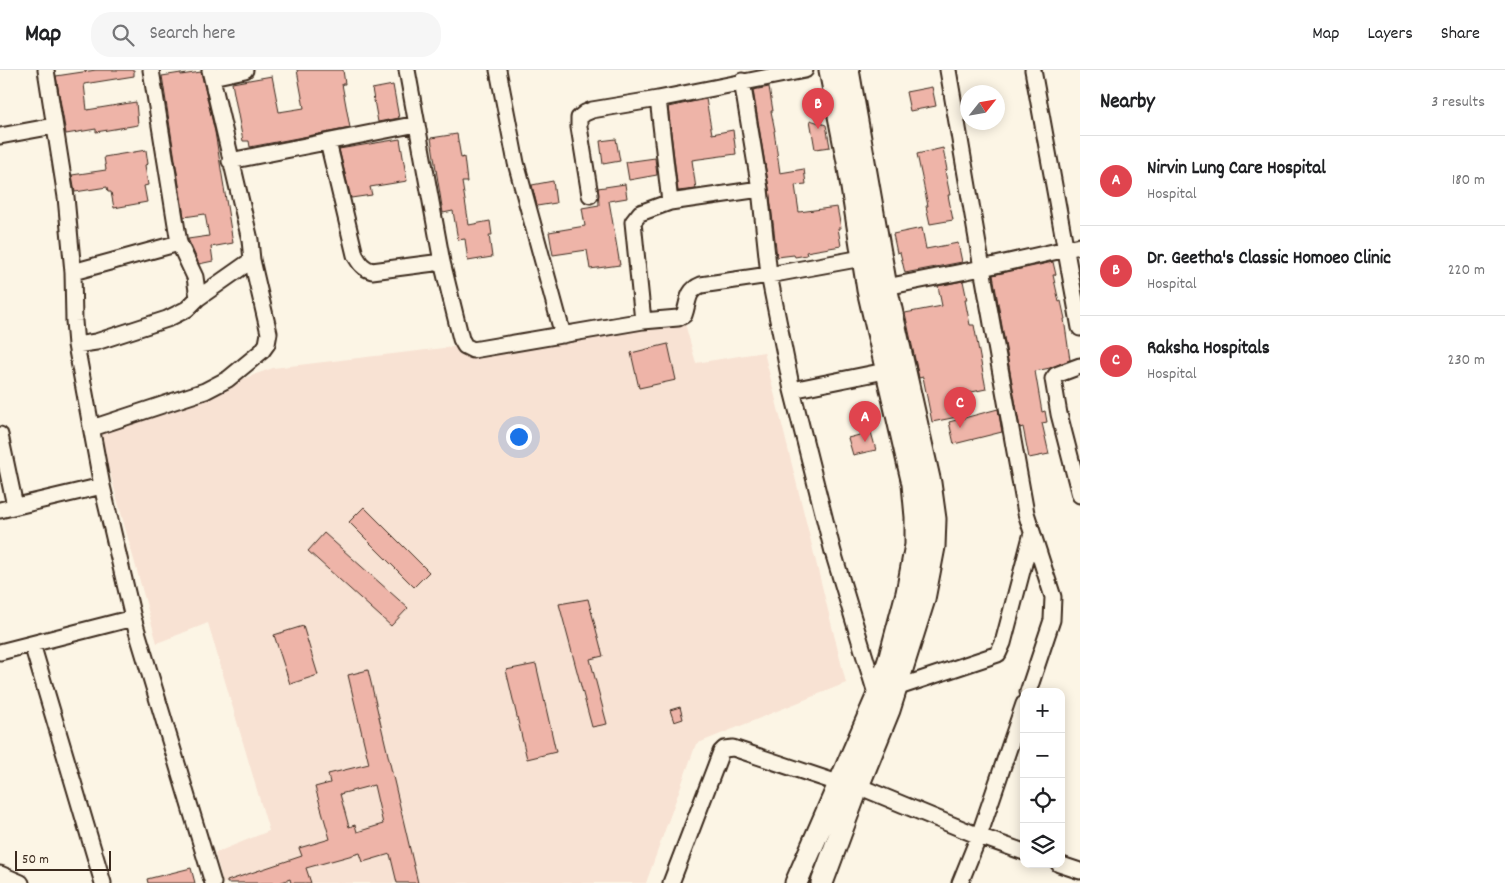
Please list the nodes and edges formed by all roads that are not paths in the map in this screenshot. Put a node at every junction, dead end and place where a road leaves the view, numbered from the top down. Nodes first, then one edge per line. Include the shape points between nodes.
1 (46, 70) edge
2 (151, 70) edge
3 (245, 70) edge
4 (407, 70) edge
5 (498, 70) edge
6 (805, 70) edge
7 (830, 70) edge
8 (848, 70) edge
9 (948, 70) edge
10 (1033, 70) edge
11 (211, 74) edge
12 (742, 82) junction
13 (658, 100) junction
14 (417, 124) junction
15 (54, 126) junction
16 (0, 136) edge
17 (328, 142) junction
18 (230, 162) junction
19 (760, 189) junction
20 (590, 195) dead end
21 (670, 202) junction
22 (179, 243) junction
23 (1073, 247) edge
24 (862, 258) junction
25 (252, 260) junction
26 (442, 262) junction
27 (982, 268) junction
28 (73, 272) junction
29 (769, 275) junction
30 (886, 287) junction
31 (198, 298) junction
32 (643, 321) junction
33 (1080, 328) edge
34 (563, 335) junction
35 (76, 345) junction
36 (1080, 366) edge
37 (896, 368) junction
38 (792, 390) junction
39 (92, 428) junction
40 (0, 435) edge
41 (102, 486) junction
42 (1080, 495) edge
43 (15, 506) junction
44 (0, 510) edge
45 (1032, 533) junction
46 (133, 618) junction
47 (32, 644) junction
48 (0, 652) edge
49 (896, 688) junction
50 (1029, 688) edge
51 (877, 697) junction
52 (1020, 716) edge
53 (848, 785) junction
54 (979, 836) junction
55 (1020, 851) edge
56 (1065, 866) edge
57 (1080, 871) edge
58 (0, 874) edge
59 (21, 883) edge
60 (103, 883) edge
61 (213, 883) edge
62 (671, 883) edge
63 (796, 883) edge
64 (822, 883) edge
65 (960, 883) edge

1 - 15 street
2 - 22 street
3 - 11 street
4 - 14 street
5 - 34 street via 516,163
6 - 12 street
7 - 24 main road
8 - 30 main road
9 - 27 street
10 - 23 street
11 - 18 street
12 - 13 street
12 - 19 street
13 - 20 street via 592,110 579,118
13 - 21 street
14 - 17 street
14 - 26 street
15 - 16 street
15 - 28 street via 66,197
17 - 18 street
17 - 26 street via 356,255 365,269 372,271
18 - 25 street
19 - 21 street
19 - 29 street
21 - 32 street via 640,213 633,222
22 - 28 street
22 - 31 street via 195,277
23 - 27 street
23 - 33 street
24 - 29 street
24 - 37 main road via 868,290
25 - 31 street
25 - 39 street via 269,333 268,344 262,351 228,379 205,391
26 - 34 street via 465,346 473,350
27 - 30 street
27 - 45 street
28 - 35 street
29 - 32 street via 694,287 684,315
29 - 38 street
30 - 37 main road
31 - 35 street via 187,309 167,319 96,342
32 - 34 street
35 - 39 street
36 - 42 street via 1056,375 1053,380
37 - 38 street
37 - 49 main road via 930,483 935,519 934,547 924,599
37 - 51 main road via 913,484 916,544 908,593
38 - 51 street via 833,552
39 - 41 street
40 - 43 street
41 - 43 street
41 - 46 street
43 - 44 street
45 - 49 street via 998,654
45 - 50 street via 1053,597 1052,620
46 - 47 street
46 - 61 street
47 - 48 street
47 - 60 street
49 - 53 main road via 889,710
51 - 53 main road
52 - 54 street
53 - 54 street
53 - 62 street via 733,748 724,749
53 - 63 main road
53 - 64 main road
54 - 55 street
54 - 65 street
56 - 57 street
58 - 59 street

